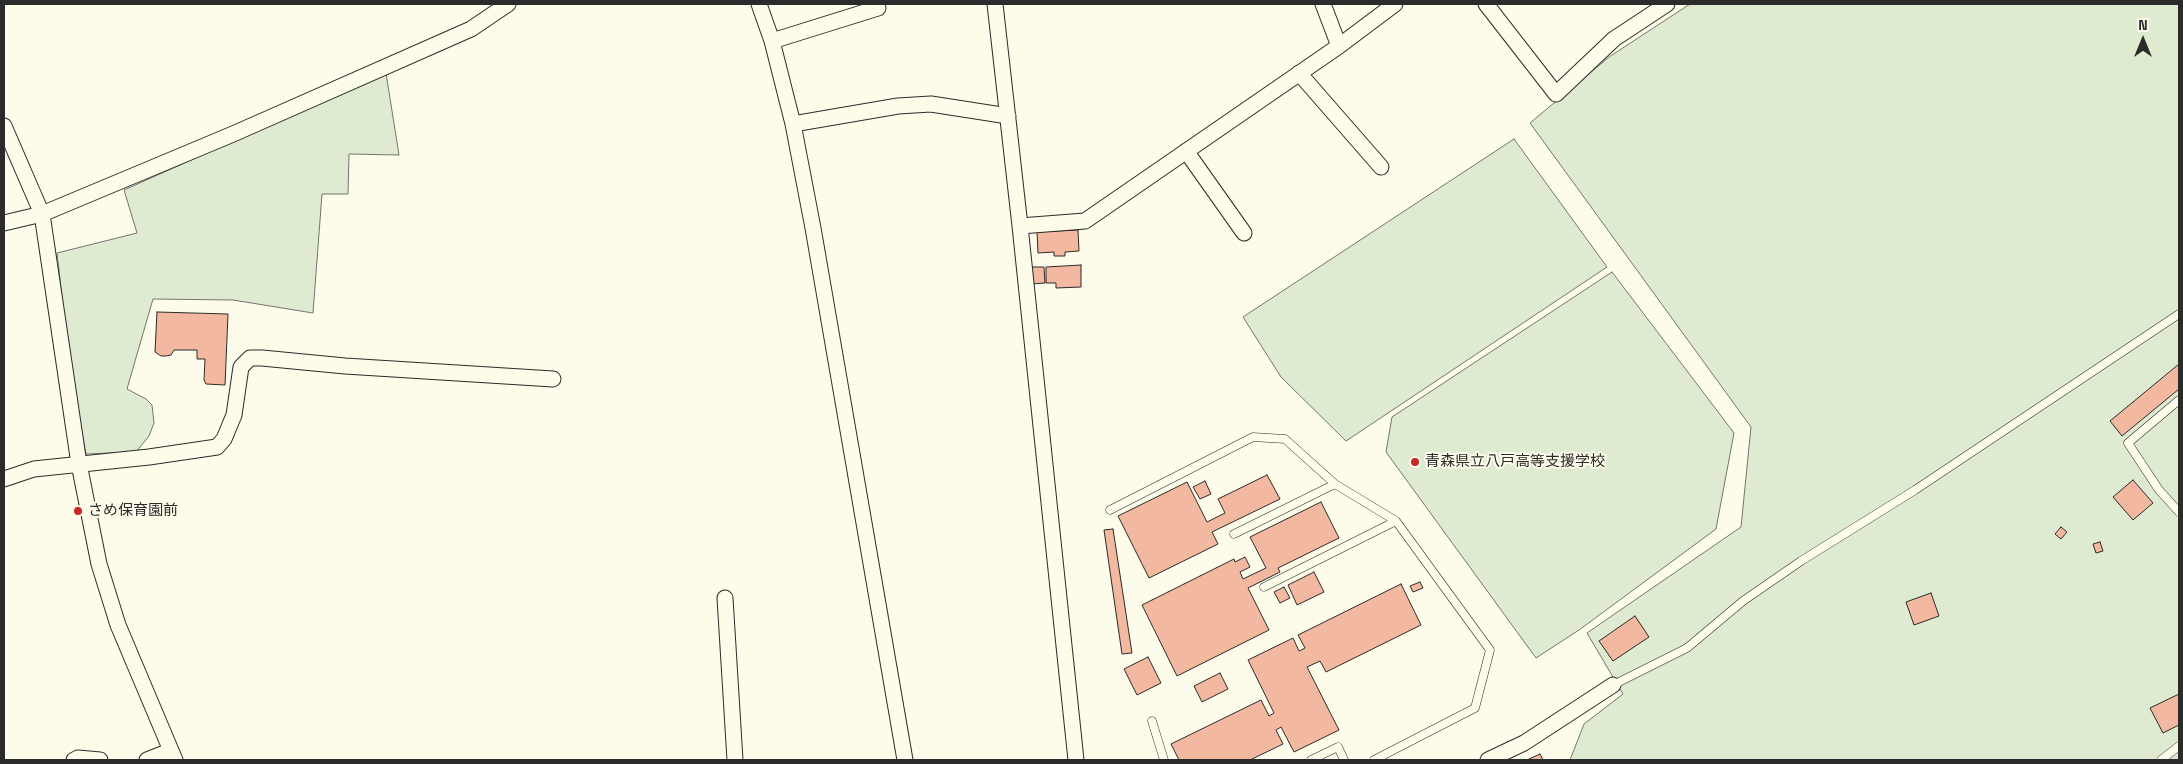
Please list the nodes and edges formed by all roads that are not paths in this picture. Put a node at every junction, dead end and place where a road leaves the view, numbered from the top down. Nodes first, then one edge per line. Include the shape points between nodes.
1 (508, 4) edge
2 (760, 4) edge
3 (995, 4) edge
4 (1323, 4) edge
5 (1395, 4) edge
6 (1486, 4) edge
7 (1667, 4) edge
8 (878, 8) dead end
9 (772, 41) junction
10 (1339, 46) junction
11 (1299, 73) junction
12 (1008, 116) junction
13 (793, 124) junction
14 (4, 126) edge
15 (1186, 151) junction
16 (1381, 167) dead end
17 (42, 214) junction
18 (4, 223) edge
19 (1020, 226) junction
20 (1244, 233) dead end
21 (2179, 314) edge
22 (553, 379) dead end
23 (2179, 400) edge
24 (79, 464) junction
25 (4, 479) edge
26 (1335, 484) junction
27 (1110, 510) dead end
28 (2179, 512) edge
29 (1396, 521) junction
30 (1234, 534) dead end
31 (1264, 587) dead end
32 (725, 598) dead end
33 (1613, 685) joint
34 (1152, 721) dead end
35 (2179, 746) edge
36 (172, 756) edge
37 (74, 760) edge
38 (100, 760) edge
39 (147, 760) edge
40 (735, 760) edge
41 (905, 760) edge
42 (1076, 760) edge
43 (1164, 760) edge
44 (1311, 760) edge
45 (1344, 760) edge
46 (1374, 760) edge
47 (1488, 760) edge
48 (2161, 760) edge

1 - 17 street via 470,29
2 - 9 street
3 - 12 street
4 - 10 street
5 - 10 street
6 - 7 street via 1556,94 1614,39
8 - 9 street
9 - 13 street
10 - 11 street
11 - 15 street
11 - 16 street
12 - 13 street via 931,104 898,106
12 - 19 street
13 - 41 street
14 - 17 street
15 - 19 street via 1085,221
15 - 20 street
17 - 18 street
17 - 24 street
19 - 42 street
21 - 33 lane via 1915,490 1801,561 1743,601 1687,648
22 - 24 street via 250,358 242,367 234,415 217,447 149,458
23 - 28 lane via 2128,443 2159,490
24 - 25 street via 34,469
24 - 36 street via 99,564 118,625
26 - 27 lane via 1285,439 1253,438
26 - 29 lane
26 - 30 lane
29 - 31 lane
29 - 46 lane via 1490,650 1476,708
32 - 40 street
33 - 47 street via 1524,743
34 - 43 lane
35 - 48 lane
36 - 39 street
37 - 38 street
44 - 45 lane via 1338,747

